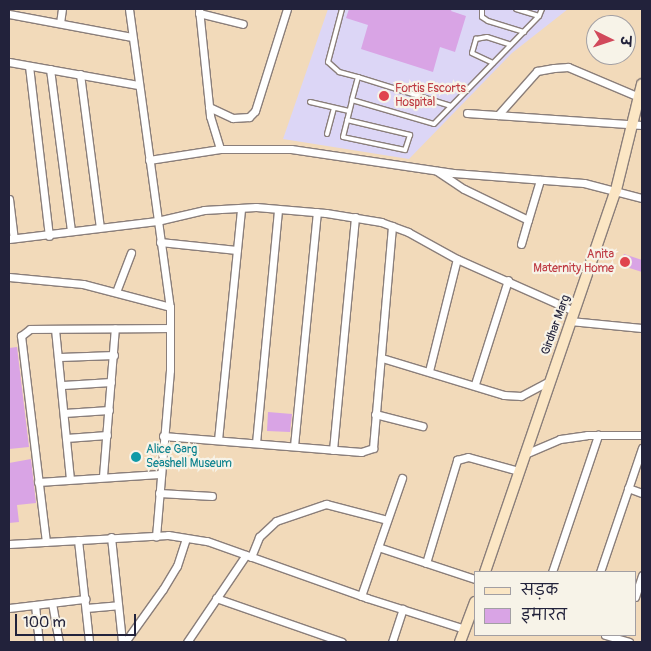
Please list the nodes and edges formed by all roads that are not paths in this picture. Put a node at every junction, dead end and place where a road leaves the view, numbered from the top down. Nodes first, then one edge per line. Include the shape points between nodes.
1 (62, 9) edge
2 (129, 9) edge
3 (287, 9) edge
4 (342, 9) edge
5 (482, 9) edge
6 (516, 9) edge
7 (542, 9) edge
8 (199, 11) edge
9 (9, 14) edge
10 (540, 16) junction
11 (60, 23) junction
12 (243, 24) dead end
13 (524, 32) junction
14 (132, 37) junction
15 (512, 45) junction
16 (9, 62) edge
17 (494, 63) junction
18 (29, 66) junction
19 (50, 68) junction
20 (80, 74) junction
21 (358, 77) junction
22 (642, 84) edge
23 (138, 85) junction
24 (638, 97) junction
25 (352, 100) junction
26 (310, 102) dead end
27 (451, 106) junction
28 (209, 107) junction
29 (334, 108) junction
30 (349, 111) junction
31 (467, 113) dead end
32 (498, 115) junction
33 (347, 120) junction
34 (631, 124) junction
35 (642, 125) edge
36 (327, 134) dead end
37 (220, 149) junction
38 (148, 160) junction
39 (436, 170) junction
40 (540, 180) junction
41 (616, 190) junction
42 (642, 198) edge
43 (9, 199) edge
44 (241, 208) junction
45 (278, 209) junction
46 (316, 212) junction
47 (355, 218) junction
48 (528, 220) junction
49 (157, 221) junction
50 (392, 226) junction
51 (100, 227) junction
52 (71, 231) junction
53 (49, 236) junction
54 (11, 239) edge
55 (160, 242) junction
56 (521, 244) dead end
57 (236, 250) junction
58 (131, 253) dead end
59 (457, 259) junction
60 (9, 277) edge
61 (508, 280) junction
62 (116, 292) junction
63 (170, 307) junction
64 (574, 310) junction
65 (570, 321) junction
66 (115, 328) junction
67 (170, 328) junction
68 (642, 328) edge
69 (55, 329) junction
70 (114, 354) junction
71 (60, 357) junction
72 (382, 358) junction
73 (429, 371) junction
74 (111, 382) junction
75 (475, 384) junction
76 (63, 385) junction
77 (548, 385) junction
78 (109, 410) junction
79 (64, 412) junction
80 (375, 414) junction
81 (422, 426) dead end
82 (107, 434) junction
83 (598, 435) junction
84 (642, 435) edge
85 (164, 436) junction
86 (66, 438) junction
87 (218, 440) junction
88 (256, 443) junction
89 (294, 446) junction
90 (642, 448) edge
91 (526, 449) junction
92 (333, 450) junction
93 (519, 471) junction
94 (160, 474) junction
95 (103, 476) junction
96 (70, 478) junction
97 (402, 478) dead end
98 (38, 482) junction
99 (628, 488) junction
100 (159, 493) junction
101 (642, 493) edge
102 (212, 496) dead end
103 (387, 520) junction
104 (156, 536) junction
105 (111, 537) junction
106 (186, 538) junction
107 (78, 540) junction
108 (46, 542) junction
109 (9, 544) edge
110 (378, 547) junction
111 (249, 556) junction
112 (426, 563) junction
113 (485, 571) edge
114 (552, 571) edge
115 (600, 571) edge
116 (642, 575) edge
117 (473, 578) edge
118 (636, 594) edge
119 (361, 596) junction
120 (216, 598) junction
121 (85, 599) junction
122 (52, 603) junction
123 (118, 605) junction
124 (36, 606) junction
125 (473, 607) edge
126 (9, 608) edge
127 (86, 608) junction
128 (403, 610) junction
129 (465, 628) junction
130 (621, 637) edge
131 (39, 642) edge
132 (58, 642) edge
133 (89, 642) edge
134 (123, 642) edge
135 (190, 642) edge
136 (342, 642) edge
137 (392, 642) edge
138 (461, 642) edge
139 (629, 642) edge

1 - 11 street
2 - 14 street
3 - 28 street via 255,111 249,117 233,118
4 - 21 lane via 328,62 339,72
5 - 13 lane via 482,17
6 - 10 lane
7 - 10 lane
8 - 12 street
8 - 28 street
9 - 11 street
10 - 13 lane
11 - 14 street
13 - 15 lane
14 - 23 street
15 - 17 lane
15 - 17 lane via 487,37 476,39 472,54
16 - 18 street
17 - 27 lane
18 - 19 street
18 - 53 street
19 - 20 street
19 - 52 street
20 - 23 street
20 - 51 street
21 - 25 lane
21 - 27 lane
22 - 24 street, Girdhar Marg
23 - 38 street
24 - 32 street via 568,67 554,68 537,71
24 - 34 street, Girdhar Marg
25 - 27 lane via 434,124
25 - 30 lane
26 - 29 lane
28 - 37 street
29 - 30 lane
29 - 36 lane
30 - 33 lane
31 - 32 street
32 - 34 street
33 - 33 lane via 342,137 404,150 410,135
34 - 35 street
34 - 41 street, Girdhar Marg
37 - 38 street
37 - 39 street via 291,149
38 - 49 street
39 - 40 street
39 - 48 street via 464,189
40 - 41 street
40 - 48 street
41 - 42 street
41 - 64 street, Girdhar Marg
43 - 54 street
44 - 45 street
44 - 49 street via 204,210
44 - 57 street
45 - 46 street
45 - 88 street
46 - 47 street
46 - 89 street
47 - 50 street
47 - 92 street
48 - 56 street
49 - 51 street
49 - 55 street
50 - 59 street
50 - 72 street
51 - 52 street
52 - 53 street
53 - 54 street
55 - 57 street
55 - 63 street
57 - 87 street
58 - 62 street
59 - 61 street
59 - 73 street
60 - 62 street via 84,284
61 - 64 street
61 - 75 street
62 - 63 street
63 - 67 street
64 - 65 street, Girdhar Marg
65 - 68 street
65 - 77 street, Girdhar Marg
66 - 67 street
66 - 69 street
66 - 70 street
67 - 85 street
69 - 71 street
69 - 98 street via 30,330 20,340
70 - 71 street
70 - 74 street
71 - 76 street
72 - 73 street
72 - 80 street
73 - 75 street
74 - 76 street
74 - 78 street
75 - 77 street via 504,395 521,396
76 - 79 street
77 - 91 street, Girdhar Marg
78 - 79 street
78 - 82 street
79 - 86 street
80 - 81 street
80 - 92 street via 373,448 361,452
82 - 86 street
82 - 95 street
83 - 84 street
83 - 91 street via 560,439
83 - 114 street
85 - 87 street
85 - 94 street
86 - 96 street
87 - 88 street
88 - 89 street
89 - 92 street
90 - 99 street
91 - 93 street, Girdhar Marg
93 - 112 street via 468,457 457,460
93 - 113 street, Girdhar Marg
94 - 95 street
94 - 100 street
95 - 96 street
96 - 98 street
97 - 103 street
98 - 108 street
99 - 101 street
99 - 115 street
100 - 102 street
100 - 104 street
103 - 110 street
103 - 111 street via 326,504 276,521 259,536
104 - 105 street
104 - 106 street
105 - 107 street
105 - 123 street
106 - 111 street via 207,541
106 - 134 street via 177,566
107 - 108 street
107 - 121 street
108 - 109 street
110 - 112 street
110 - 119 street
111 - 119 street
111 - 120 street
112 - 117 street
116 - 118 street
119 - 128 street
120 - 135 street
120 - 136 street
121 - 122 street
121 - 127 street
122 - 124 street
122 - 132 street
123 - 127 street
123 - 134 street
124 - 126 street
124 - 131 street
125 - 129 street
127 - 133 street
128 - 129 street
128 - 137 street
129 - 138 street
130 - 139 street

